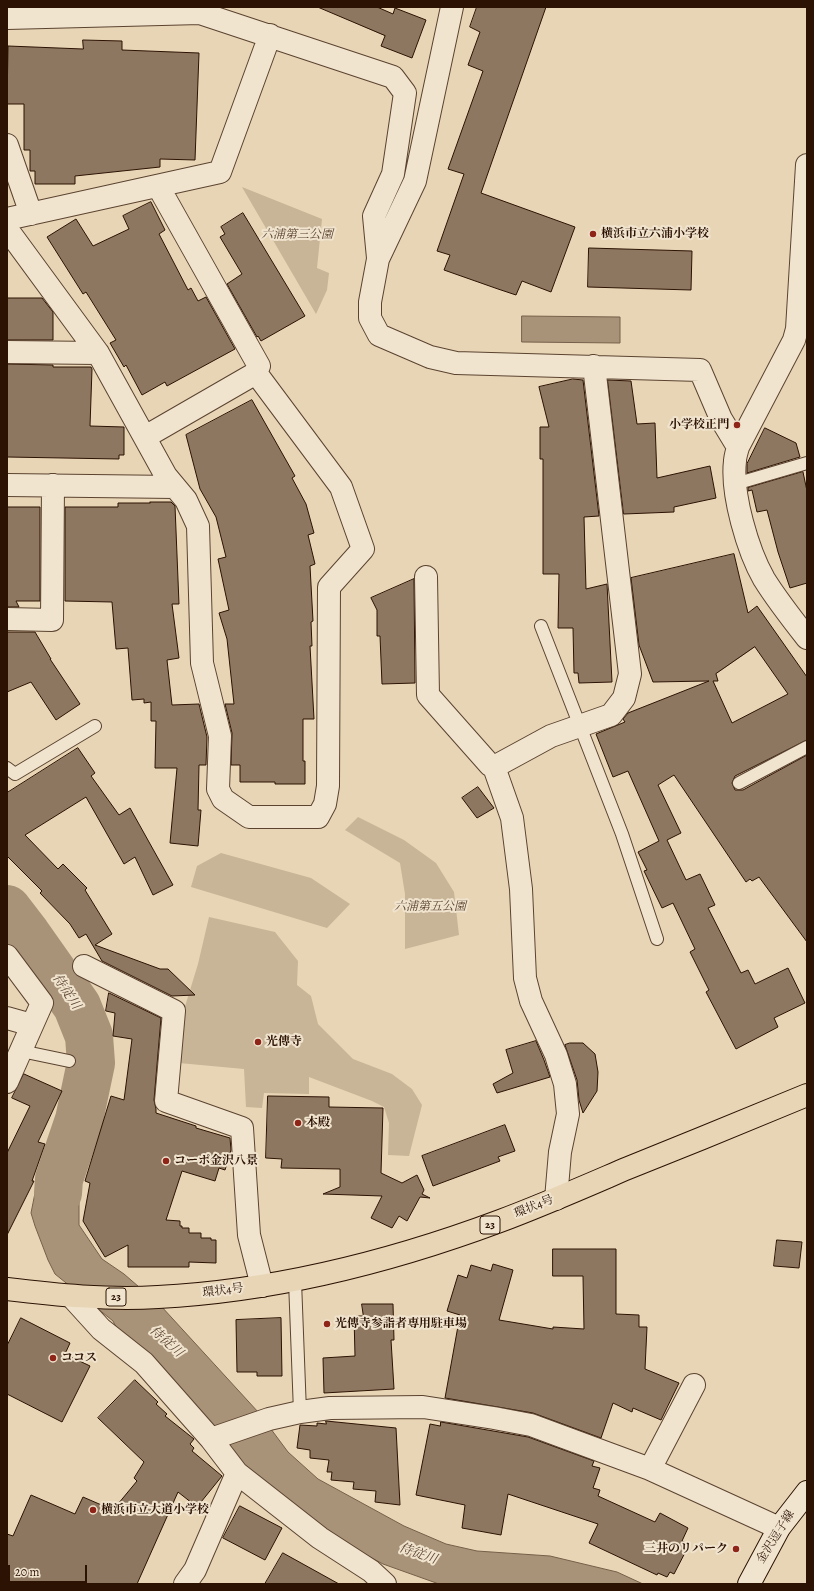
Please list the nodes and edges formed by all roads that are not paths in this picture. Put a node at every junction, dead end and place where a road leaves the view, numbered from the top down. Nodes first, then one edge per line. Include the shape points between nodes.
1 (452, 7) edge
2 (13, 14) edge
3 (270, 36) junction
4 (7, 145) edge
5 (807, 165) edge
6 (158, 186) junction
7 (31, 214) junction
8 (7, 220) edge
9 (7, 229) edge
10 (378, 260) junction
11 (7, 352) edge
12 (98, 354) junction
13 (594, 366) junction
14 (256, 373) junction
15 (145, 437) junction
16 (738, 447) junction
17 (807, 462) edge
18 (735, 484) junction
19 (7, 485) edge
20 (53, 485) junction
21 (175, 487) junction
22 (426, 577) dead end
23 (7, 619) edge
24 (541, 626) dead end
25 (807, 638) edge
26 (95, 726) dead end
27 (581, 726) junction
28 (807, 746) edge
29 (494, 767) junction
30 (7, 768) edge
31 (739, 783) dead end
32 (657, 939) dead end
33 (7, 956) edge
34 (84, 966) dead end
35 (7, 1018) edge
36 (32, 1026) junction
37 (21, 1051) junction
38 (69, 1062) dead end
39 (7, 1082) edge
40 (807, 1096) edge
41 (556, 1198) junction
42 (295, 1281) junction
43 (262, 1286) junction
44 (7, 1289) edge
45 (74, 1297) junction
46 (694, 1385) dead end
47 (300, 1412) junction
48 (214, 1438) junction
49 (650, 1469) junction
50 (237, 1473) junction
51 (807, 1492) edge
52 (779, 1528) junction
53 (185, 1584) edge
54 (385, 1584) edge
55 (749, 1584) edge

1 - 10 street via 415,181
2 - 3 street via 200,14
3 - 6 street via 220,172
3 - 10 street via 393,77 405,93 393,174 374,216
4 - 7 street
5 - 16 street via 797,329 794,340
6 - 7 street
6 - 14 street via 259,366
7 - 8 street
9 - 12 street
10 - 13 street via 370,302 370,318 379,335 430,356 456,363
11 - 12 street
12 - 15 street
13 - 16 street via 700,370
13 - 27 street via 630,674 624,698 611,715
14 - 15 street
14 - 21 street via 341,486 363,549 329,587 328,786 325,804 318,817 248,817 223,799 218,789 220,736 202,663 198,526 186,500
15 - 21 street via 166,476
16 - 18 street via 734,462
17 - 18 lane
18 - 25 street via 748,540 764,578
19 - 20 street
20 - 21 street
20 - 23 street via 52,620
22 - 29 street via 428,695 490,766
24 - 27 lane
26 - 30 lane via 14,774
27 - 29 street via 550,736
27 - 32 lane via 622,834
28 - 31 lane
29 - 41 street via 512,818 521,889 525,978 531,1001 556,1055 565,1084 568,1114 560,1152
33 - 36 street via 42,1003
34 - 43 street via 174,1011 166,1101 242,1128 248,1235
35 - 36 street
36 - 37 street
37 - 38 lane
37 - 39 street
40 - 41 main road, 環状4号 / 23
41 - 42 main road, 環状4号 / 23 via 436,1243
42 - 43 main road, 環状4号 / 23
42 - 47 lane
43 - 45 main road, 環状4号 / 23 via 156,1297
44 - 45 main road, 23
45 - 48 street via 101,1329 144,1363
46 - 49 street
47 - 48 street
47 - 49 street via 330,1408 423,1407 494,1418 531,1425
48 - 50 street
49 - 52 street
50 - 53 street via 194,1570
50 - 54 street via 320,1538
51 - 52 street, 金沢逗子線
52 - 55 street, 金沢逗子線

